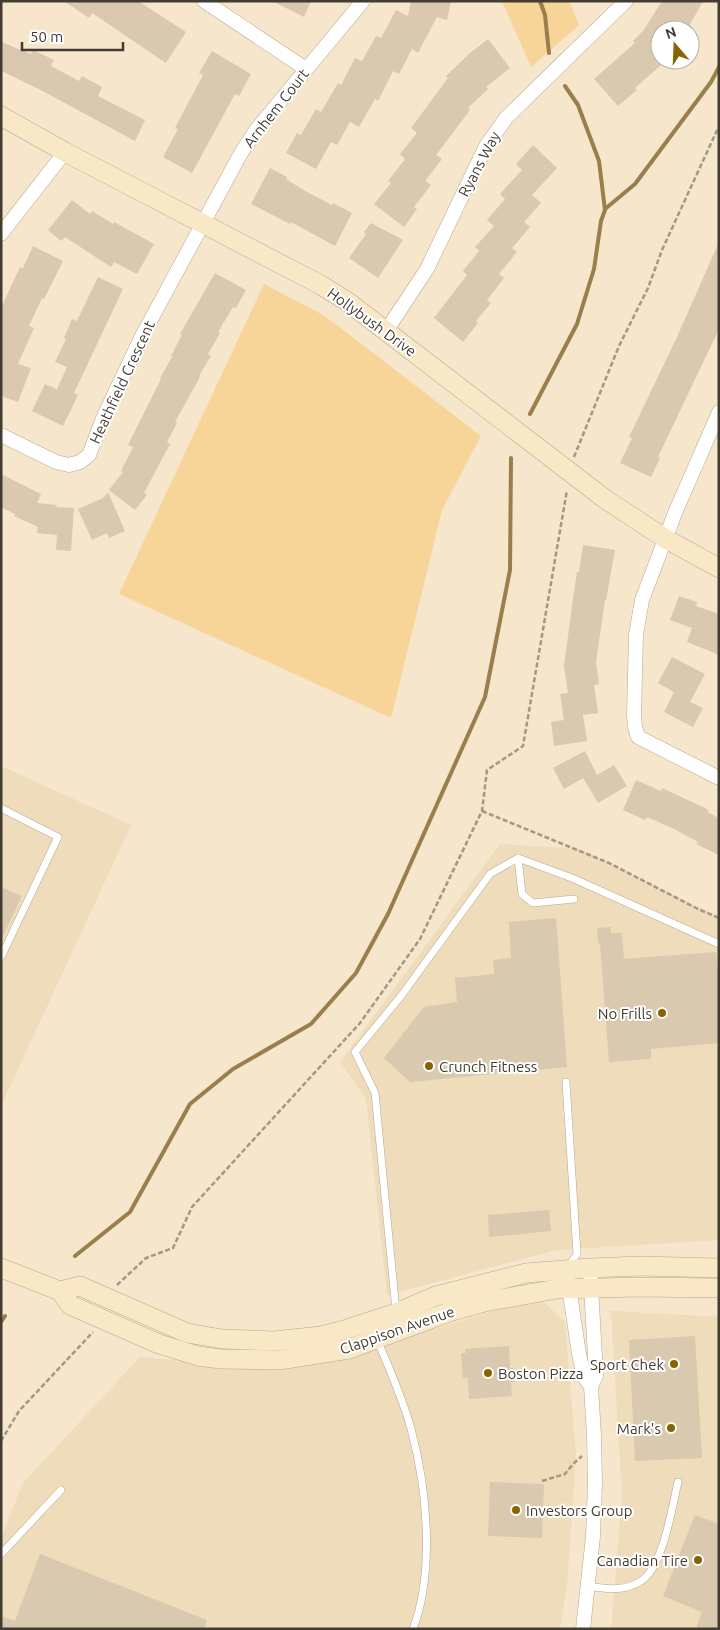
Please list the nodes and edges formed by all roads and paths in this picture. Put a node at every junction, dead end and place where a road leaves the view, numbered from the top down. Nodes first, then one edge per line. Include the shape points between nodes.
1 (204, 1) edge
2 (363, 1) edge
3 (626, 1) edge
4 (306, 69) junction
5 (1, 116) edge
6 (719, 126) edge
7 (65, 152) junction
8 (202, 224) junction
9 (1, 234) edge
10 (386, 331) junction
11 (719, 412) edge
12 (1, 435) edge
13 (573, 460) dead end
14 (567, 487) dead end
15 (666, 539) junction
16 (719, 568) edge
17 (719, 778) edge
18 (1, 808) edge
19 (482, 811) junction
20 (518, 858) junction
21 (574, 899) dead end
22 (719, 918) edge
23 (719, 944) edge
24 (1, 957) edge
25 (566, 1082) dead end
26 (571, 1262) junction
27 (1, 1268) edge
28 (590, 1268) junction
29 (719, 1268) edge
30 (113, 1288) dead end
31 (592, 1288) junction
32 (719, 1288) edge
33 (569, 1289) junction
34 (60, 1291) junction
35 (140, 1313) junction
36 (396, 1313) junction
37 (131, 1331) junction
38 (92, 1334) dead end
39 (377, 1339) junction
40 (267, 1341) junction
41 (265, 1361) junction
42 (591, 1386) junction
43 (1, 1441) edge
44 (594, 1451) junction
45 (542, 1481) dead end
46 (678, 1482) dead end
47 (61, 1490) dead end
48 (1, 1554) edge
49 (588, 1586) junction
50 (413, 1629) edge
51 (583, 1629) edge

1 - 4 street
2 - 4 street, Arnhem Court
3 - 10 street, Ryans Way via 506,118 486,146 427,269
4 - 8 street, Arnhem Court via 256,130
5 - 7 main road, Hollybush Drive
6 - 13 path via 619,346
7 - 8 main road, Hollybush Drive
7 - 9 street
8 - 10 main road, Hollybush Drive via 321,285
8 - 12 street, Heathfield Crescent via 142,336 89,455 80,462 56,462
10 - 15 main road, Hollybush Drive via 605,499
11 - 15 street
14 - 19 path via 523,746 487,770
15 - 16 main road, Hollybush Drive
15 - 17 street via 638,617 634,727 638,737 646,742
18 - 24 lane via 58,837
19 - 22 path via 609,863
19 - 30 path via 420,939 360,1024 192,1208 173,1248 146,1258
20 - 21 lane via 522,894 533,903
20 - 23 lane via 572,878
20 - 36 lane via 490,874 401,996 355,1052 375,1092
25 - 26 lane
26 - 28 main road, Clappison Avenue
26 - 33 street
26 - 36 main road, Clappison Avenue via 436,1296
27 - 34 main road, Clappison Avenue
28 - 29 main road, Clappison Avenue
28 - 31 street
31 - 32 main road, Clappison Avenue
31 - 33 main road, Clappison Avenue
31 - 42 street via 596,1376
33 - 39 main road, Clappison Avenue via 484,1302
33 - 42 street via 584,1377
34 - 35 main road, Clappison Avenue via 80,1286
34 - 37 main road, Clappison Avenue via 70,1305
35 - 37 main road
35 - 40 main road, Clappison Avenue via 187,1333
36 - 40 main road, Clappison Avenue via 321,1336
37 - 41 main road, Clappison Avenue via 198,1356
38 - 43 path via 19,1411
39 - 41 main road, Clappison Avenue via 350,1349
39 - 50 lane via 411,1428 421,1477 427,1547 425,1586
40 - 41 main road
42 - 44 street
44 - 45 path via 580,1457 565,1474
44 - 49 street
46 - 49 lane via 656,1564 642,1581 609,1590
47 - 48 lane
49 - 51 street

